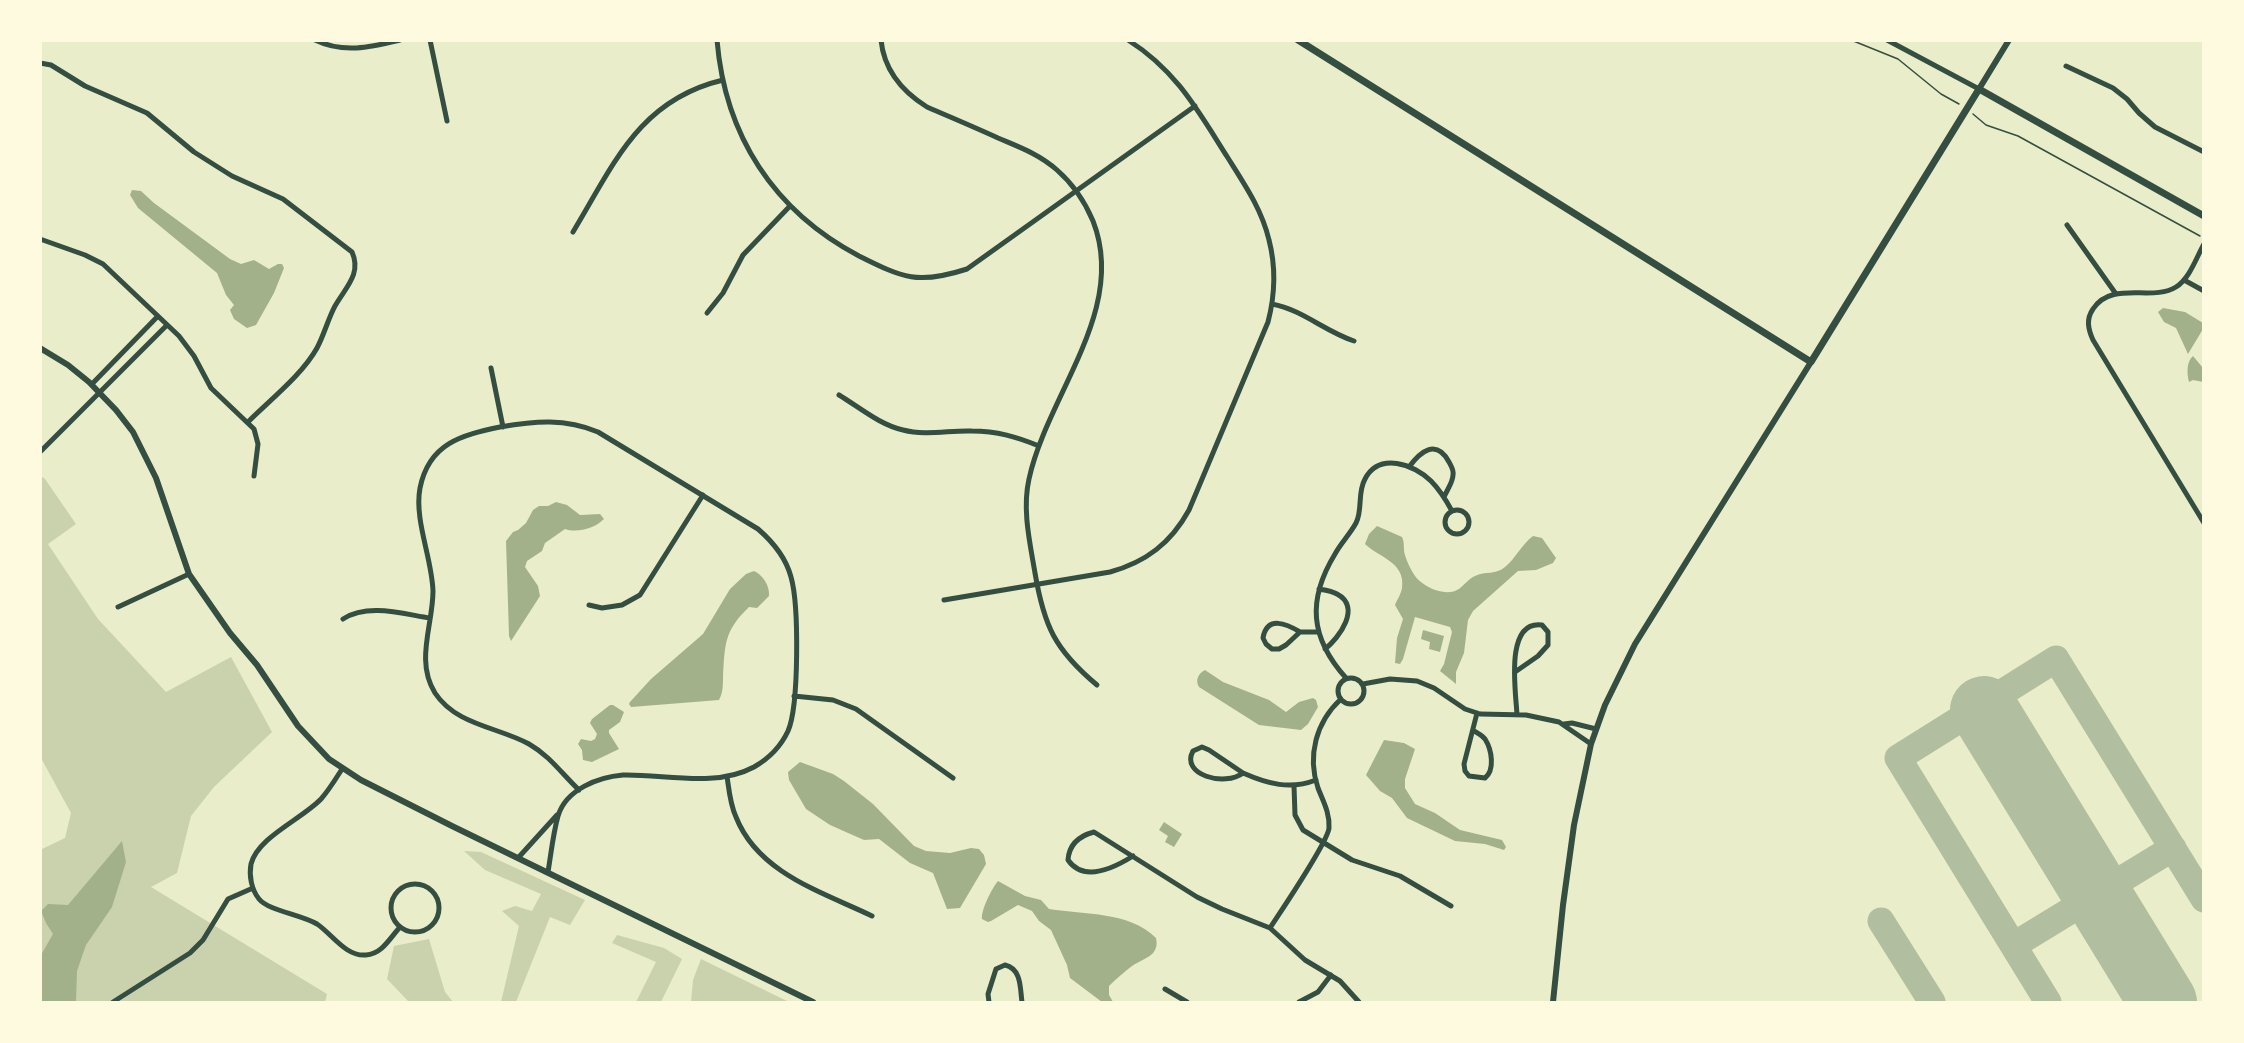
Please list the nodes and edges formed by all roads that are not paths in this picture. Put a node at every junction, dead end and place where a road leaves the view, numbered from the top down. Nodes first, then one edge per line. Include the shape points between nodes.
1 (315, 40) edge
2 (400, 40) edge
3 (430, 40) edge
4 (717, 40) edge
5 (881, 40) edge
6 (1128, 40) edge
7 (1298, 40) edge
8 (1887, 40) edge
9 (2009, 40) edge
10 (40, 63) edge
11 (2066, 66) dead end
12 (723, 80) junction
13 (1978, 89) junction
14 (1195, 106) junction
15 (447, 121) dead end
16 (2204, 152) edge
17 (1076, 190) junction
18 (790, 206) junction
19 (2204, 216) edge
20 (2067, 225) dead end
21 (573, 232) dead end
22 (40, 238) edge
23 (2204, 244) edge
24 (2184, 280) junction
25 (2204, 291) edge
26 (2116, 294) junction
27 (1272, 304) junction
28 (707, 313) dead end
29 (158, 316) junction
30 (167, 326) junction
31 (1354, 340) dead end
32 (40, 348) edge
33 (1811, 362) junction
34 (491, 368) dead end
35 (92, 384) junction
36 (101, 393) junction
37 (839, 395) dead end
38 (248, 422) junction
39 (502, 427) junction
40 (1039, 446) junction
41 (40, 452) edge
42 (1409, 467) junction
43 (254, 476) dead end
44 (703, 495) junction
45 (1444, 497) junction
46 (1452, 511) junction
47 (2204, 523) edge
48 (189, 574) junction
49 (1037, 584) junction
50 (1319, 589) junction
51 (944, 600) dead end
52 (589, 605) dead end
53 (118, 607) dead end
54 (430, 618) junction
55 (343, 619) dead end
56 (1300, 632) junction
57 (1319, 632) junction
58 (1324, 649) junction
59 (1515, 672) junction
60 (1346, 678) junction
61 (1363, 684) junction
62 (1097, 685) dead end
63 (794, 696) junction
64 (1341, 699) junction
65 (1477, 713) junction
66 (1517, 715) junction
67 (1564, 724) junction
68 (1596, 729) junction
69 (1473, 730) junction
70 (1591, 744) junction
71 (342, 769) junction
72 (1243, 773) junction
73 (727, 776) junction
74 (953, 778) dead end
75 (1316, 780) junction
76 (1294, 786) junction
77 (579, 790) junction
78 (558, 814) junction
79 (1323, 843) junction
80 (1133, 856) junction
81 (518, 858) junction
82 (548, 872) junction
83 (253, 888) junction
84 (1451, 906) dead end
85 (872, 916) dead end
86 (400, 927) junction
87 (1270, 928) junction
88 (1331, 975) junction
89 (1165, 989) dead end
90 (113, 1002) edge
91 (813, 1002) edge
92 (989, 1002) edge
93 (1022, 1002) edge
94 (1187, 1002) edge
95 (1299, 1002) edge
96 (1359, 1002) edge
97 (1553, 1002) edge

1 - 2 street via 351,49
3 - 15 street
4 - 12 street
5 - 17 street via 891,71 915,99 1040,156
6 - 14 street via 1163,67
7 - 33 main road
8 - 13 street
9 - 13 street
10 - 38 street via 156,119 191,150 226,173 286,202 347,247 356,270 312,356
11 - 16 street via 2113,88 2155,127
12 - 18 street via 733,116 750,153
12 - 21 street via 672,100 644,123 621,151
13 - 19 main road
13 - 33 main road
14 - 17 street
14 - 27 street via 1253,198 1264,223 1273,258
17 - 18 street via 967,269 932,279 883,268 829,238
17 - 40 street via 1100,245 1100,297
18 - 28 street via 749,248 723,294
20 - 26 street
22 - 29 street via 103,264
23 - 24 street
24 - 25 street
24 - 26 street via 2164,291
26 - 47 street via 2097,303 2090,313 2091,335
27 - 31 street via 1299,312
27 - 49 street via 1257,350 1191,506 1172,536 1155,552 1128,567
29 - 30 street
29 - 35 street
30 - 36 street
30 - 38 street via 188,347 215,393
32 - 35 street
33 - 68 street via 1635,644
34 - 39 street
35 - 36 street
36 - 41 street
36 - 48 street via 144,452
37 - 40 street via 902,430 989,431
38 - 43 street via 258,444
39 - 44 street via 545,421 585,427 607,436
39 - 54 street via 453,440 435,455 424,475 419,502 433,592
40 - 49 street via 1029,477 1026,506
42 - 45 street via 1429,479
42 - 45 street via 1425,450 1435,449 1444,454 1453,473
42 - 50 street via 1381,464 1367,475 1361,487 1356,523 1335,552
44 - 52 street via 640,595 622,605
44 - 63 street via 758,529 789,569 797,610
45 - 46 street
46 - 46 street via 1445,519 1445,528 1452,534 1461,534 1470,525 1468,516 1461,510
48 - 53 street
48 - 71 street via 306,736
49 - 51 street
49 - 62 street via 1053,637 1076,667
50 - 57 street
50 - 58 street via 1339,595 1349,611 1342,630
54 - 55 street via 370,611
54 - 77 street via 426,666 440,700 465,719 538,750
56 - 56 street via 1279,649 1272,649 1263,638 1276,622
56 - 57 street
57 - 58 street
58 - 60 street
59 - 59 street via 1518,642 1533,626 1542,625 1548,632 1548,645
59 - 66 street
60 - 61 street via 1356,678
60 - 64 street via 1339,686
61 - 64 street via 1365,694 1359,702 1350,704
61 - 65 street via 1390,679 1417,681
63 - 73 street via 791,722 775,750 753,767
63 - 74 street via 833,700 856,709
64 - 75 street via 1329,710 1319,729 1313,752
65 - 66 street
65 - 69 street
66 - 67 street
67 - 68 street
67 - 70 street
68 - 70 street
69 - 69 street via 1485,739 1490,753 1490,773 1485,778 1469,776 1464,769
70 - 97 street via 1569,855
71 - 81 street
71 - 83 street via 320,800 259,849 251,866
72 - 72 street via 1205,748 1197,748 1191,754 1192,765 1205,775 1227,780
72 - 76 street via 1273,784
73 - 77 street via 623,775 600,779
73 - 85 street via 737,820 760,855 786,875
75 - 76 street
75 - 79 street via 1329,817 1329,831
76 - 79 street via 1298,824
77 - 78 street
78 - 81 street
78 - 82 street
79 - 84 street via 1356,861 1400,876
79 - 87 street
80 - 80 street via 1119,866 1088,873 1068,860 1073,843 1094,832
80 - 87 street via 1210,903
81 - 82 street
82 - 91 street
83 - 86 street via 267,905 314,922 354,954 368,955 381,949
83 - 90 street via 228,899 203,940 190,953
86 - 86 street via 391,911 396,894 412,885 429,889 438,905 434,922 419,932
87 - 88 street via 1302,957
88 - 95 street via 1322,988
88 - 96 street
89 - 94 street
92 - 93 street via 996,969 1005,965 1017,973

